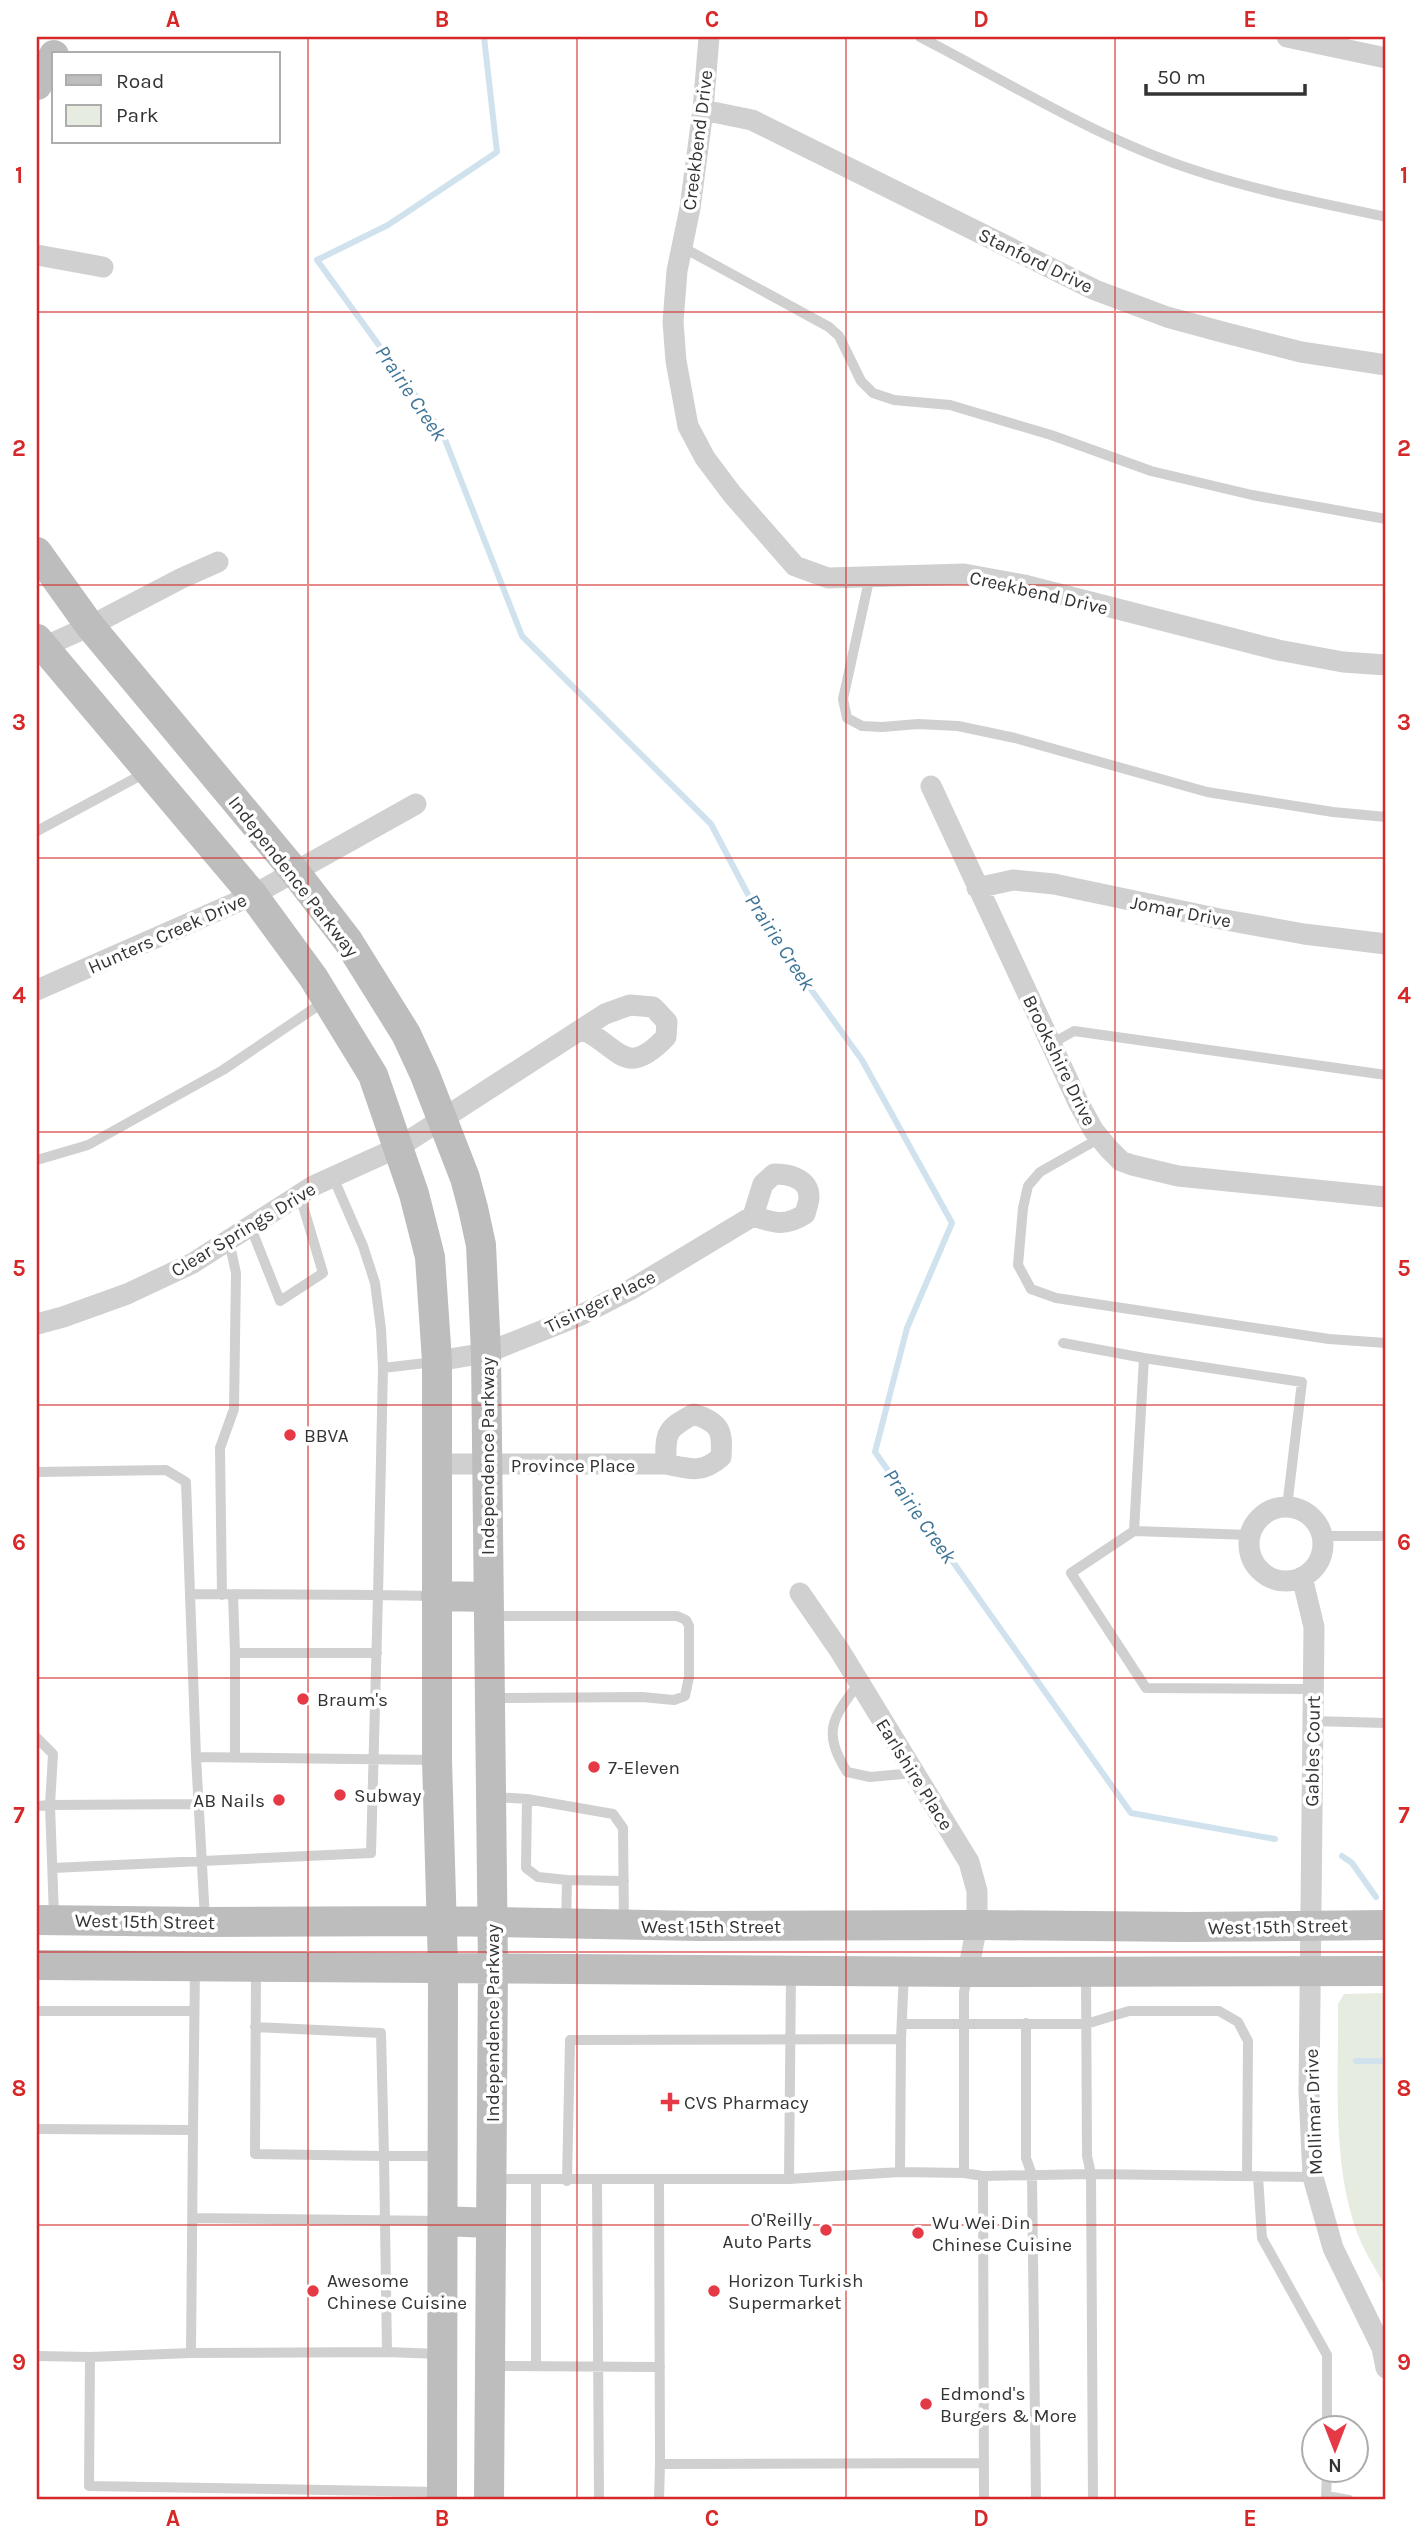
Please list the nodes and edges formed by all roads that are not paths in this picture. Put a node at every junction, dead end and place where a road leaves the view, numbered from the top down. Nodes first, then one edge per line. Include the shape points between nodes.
1 (709, 37) edge
2 (920, 37) edge
3 (1287, 37) edge
4 (1386, 58) edge
5 (52, 60) edge
6 (37, 85) edge
7 (702, 110) junction
8 (1386, 217) edge
9 (682, 247) junction
10 (37, 255) edge
11 (103, 268) dead end
12 (1386, 365) edge
13 (1386, 519) edge
14 (37, 552) edge
15 (218, 562) dead end
16 (870, 576) junction
17 (90, 626) junction
18 (38, 646) edge
19 (1386, 665) edge
20 (148, 771) junction
21 (931, 786) dead end
22 (416, 804) dead end
23 (1386, 817) edge
24 (37, 831) edge
25 (295, 872) junction
26 (977, 888) junction
27 (253, 895) junction
28 (1386, 944) edge
29 (37, 990) edge
30 (327, 1000) junction
31 (582, 1029) dead end
32 (1051, 1044) junction
33 (1386, 1075) edge
34 (442, 1119) junction
35 (1100, 1138) junction
36 (399, 1147) junction
37 (37, 1160) edge
38 (334, 1177) junction
39 (300, 1196) junction
40 (1386, 1198) edge
41 (753, 1216) dead end
42 (251, 1227) junction
43 (229, 1241) junction
44 (37, 1324) edge
45 (1063, 1343) dead end
46 (1386, 1343) edge
47 (486, 1353) junction
48 (1144, 1358) junction
49 (437, 1362) junction
50 (383, 1367) junction
51 (437, 1464) junction
52 (666, 1464) dead end
53 (487, 1465) junction
54 (37, 1472) edge
55 (1286, 1507) junction
56 (1134, 1531) junction
57 (1250, 1535) junction
58 (1323, 1536) junction
59 (1386, 1536) edge
60 (1302, 1577) junction
61 (800, 1592) dead end
62 (190, 1594) junction
63 (228, 1594) junction
64 (378, 1595) junction
65 (436, 1596) junction
66 (488, 1606) junction
67 (235, 1653) junction
68 (377, 1653) junction
69 (859, 1683) junction
70 (1313, 1689) junction
71 (490, 1698) junction
72 (1313, 1721) junction
73 (1386, 1723) edge
74 (37, 1738) edge
75 (196, 1757) junction
76 (235, 1757) junction
77 (375, 1759) junction
78 (437, 1760) junction
79 (914, 1773) junction
80 (491, 1797) junction
81 (527, 1799) junction
82 (198, 1804) junction
83 (50, 1805) junction
84 (37, 1806) edge
85 (202, 1860) junction
86 (53, 1868) junction
87 (567, 1880) junction
88 (624, 1881) junction
89 (45, 1920) edge
90 (442, 1921) junction
91 (205, 1922) junction
92 (492, 1922) junction
93 (566, 1925) junction
94 (624, 1925) junction
95 (977, 1925) junction
96 (1386, 1925) edge
97 (1311, 1926) junction
98 (37, 1965) edge
99 (195, 1965) junction
100 (256, 1965) junction
101 (443, 1966) junction
102 (493, 1968) junction
103 (791, 1971) junction
104 (904, 1971) junction
105 (1386, 1971) edge
106 (968, 1972) junction
107 (1086, 1972) junction
108 (1311, 1972) junction
109 (37, 2011) edge
110 (194, 2011) junction
111 (904, 2024) junction
112 (1026, 2024) junction
113 (1086, 2024) junction
114 (964, 2025) junction
115 (255, 2027) junction
116 (792, 2039) junction
117 (901, 2039) junction
118 (37, 2129) edge
119 (192, 2130) junction
120 (384, 2156) junction
121 (443, 2156) junction
122 (900, 2172) junction
123 (964, 2173) junction
124 (1031, 2175) junction
125 (1091, 2175) junction
126 (983, 2176) junction
127 (1252, 2176) junction
128 (1313, 2177) junction
129 (492, 2179) junction
130 (659, 2179) junction
131 (789, 2179) junction
132 (536, 2180) junction
133 (597, 2180) junction
134 (567, 2181) junction
135 (192, 2218) junction
136 (386, 2220) junction
137 (442, 2221) junction
138 (491, 2223) junction
139 (387, 2352) junction
140 (191, 2353) junction
141 (442, 2354) junction
142 (37, 2356) edge
143 (90, 2357) junction
144 (536, 2365) junction
145 (598, 2365) junction
146 (490, 2366) junction
147 (660, 2367) junction
148 (1386, 2368) edge
149 (1327, 2414) edge
150 (984, 2463) junction
151 (660, 2464) junction
152 (389, 2496) edge
153 (442, 2496) edge
154 (1326, 2498) edge
155 (489, 2500) edge
156 (598, 2500) edge
157 (659, 2500) edge
158 (984, 2500) edge
159 (1035, 2500) edge
160 (1093, 2500) edge
161 (1349, 2500) edge

1 - 7 street, Creekbend Drive
2 - 8 lane via 1114,138 1192,170
3 - 4 street
5 - 6 main road
7 - 9 street, Creekbend Drive
7 - 12 street, Stanford Drive via 752,120 1095,290 1143,308 1301,352
9 - 13 lane via 829,327 839,336 861,381 883,397 950,405 1151,471
9 - 16 street, Creekbend Drive via 673,322 676,361 688,426 705,458 795,566 828,578
10 - 11 street
14 - 17 main road, Independence Parkway
15 - 17 street
16 - 19 street, Creekbend Drive via 964,574 1278,650
16 - 23 lane via 844,699 847,718 862,726 958,726 1207,792
17 - 18 street
17 - 25 main road, Independence Parkway
18 - 20 main road
20 - 24 lane
20 - 27 main road
21 - 26 street, Brookshire Drive
22 - 25 street, Hunters Creek Drive
25 - 27 street, Hunters Creek Drive
25 - 34 main road, Independence Parkway via 348,941 406,1034
26 - 28 street, Jomar Drive via 1013,880 1054,884 1220,919
26 - 32 street, Brookshire Drive
27 - 29 street, Hunters Creek Drive
27 - 30 main road
30 - 36 main road via 373,1076
30 - 37 lane via 223,1070 88,1145
31 - 34 street, Clear Springs Drive
32 - 33 lane via 1074,1031
32 - 35 street, Brookshire Drive
34 - 36 street, Clear Springs Drive
34 - 47 main road, Independence Parkway via 465,1178 481,1245
35 - 40 street, Brookshire Drive via 1121,1161 1178,1176
35 - 46 lane via 1040,1172 1028,1186 1018,1265 1031,1289 1056,1298 1329,1339
36 - 38 street, Clear Springs Drive
36 - 49 main road via 430,1257
38 - 39 street, Clear Springs Drive
38 - 50 lane via 375,1283
39 - 42 street, Clear Springs Drive
39 - 42 lane via 323,1273 280,1301
41 - 47 street, Tisinger Place via 606,1303
42 - 43 street, Clear Springs Drive
43 - 44 street, Clear Springs Drive via 127,1294
43 - 63 lane via 236,1273 234,1409 220,1448
45 - 48 lane
47 - 49 street, Tisinger Place
47 - 53 main road, Independence Parkway
48 - 55 lane via 1302,1382
48 - 56 lane
49 - 50 lane
49 - 51 main road
50 - 64 lane
51 - 53 street, Province Place
51 - 65 main road
52 - 53 street, Province Place
53 - 66 main road, Independence Parkway
54 - 62 lane via 166,1470 186,1482
55 - 57 street via 1263,1515
55 - 58 street via 1310,1515
56 - 57 lane
56 - 70 lane via 1071,1573 1146,1688
57 - 60 street via 1252,1559 1259,1569 1279,1580
58 - 59 lane
58 - 60 street via 1320,1560
60 - 70 street, Gables Court via 1314,1627
61 - 69 street, Earlshire Place
62 - 63 lane
62 - 75 lane
63 - 64 lane
63 - 67 lane
64 - 65 lane
64 - 68 lane
65 - 66 main road
65 - 78 main road
66 - 71 main road, Independence Parkway
66 - 71 lane via 677,1616 689,1626 685,1696 674,1700
67 - 68 lane
67 - 76 lane
68 - 77 lane
69 - 79 street, Earlshire Place
69 - 79 lane via 840,1708 831,1730 834,1751 847,1772 870,1777
70 - 72 street, Gables Court
71 - 80 main road, Independence Parkway
72 - 73 lane
72 - 97 street, Gables Court
74 - 83 lane via 53,1754
75 - 76 lane
75 - 82 lane
76 - 77 lane
77 - 78 lane
77 - 85 lane via 371,1853
78 - 90 main road
79 - 95 street, Earlshire Place via 969,1862 978,1891
80 - 81 lane
80 - 92 main road, Independence Parkway
81 - 87 lane via 526,1868 538,1877
81 - 88 lane via 613,1814 623,1828
82 - 83 lane
82 - 85 lane
83 - 84 lane
83 - 86 lane
85 - 86 lane
85 - 91 lane
86 - 89 lane
87 - 88 lane
87 - 93 lane
88 - 94 lane
89 - 91 main road, West 15th Street
90 - 91 main road, West 15th Street
90 - 92 main road, West 15th Street
90 - 101 main road
92 - 93 main road, West 15th Street
92 - 102 main road, Independence Parkway
93 - 94 main road, West 15th Street
94 - 95 main road, West 15th Street
95 - 97 main road, West 15th Street
95 - 106 street, Earlshire Place
96 - 97 main road, West 15th Street
97 - 108 street, Mollimar Drive
98 - 99 main road
99 - 100 main road
99 - 110 lane
100 - 101 main road
100 - 115 lane
101 - 102 main road
101 - 121 main road
102 - 103 main road
102 - 129 main road, Independence Parkway
103 - 104 main road
103 - 116 lane
104 - 106 main road
104 - 111 lane
105 - 108 main road
106 - 107 main road
106 - 114 lane
107 - 108 main road
107 - 113 lane
108 - 128 street, Mollimar Drive
109 - 110 lane
110 - 119 lane
111 - 114 lane
111 - 117 lane
112 - 113 lane
112 - 114 lane
112 - 124 lane via 1026,2158
113 - 125 lane
113 - 127 lane via 1129,2011 1219,2011 1238,2022 1248,2040
114 - 123 lane
115 - 120 lane via 381,2033
115 - 120 lane via 255,2154
116 - 117 lane
116 - 131 lane
116 - 134 lane via 570,2040
117 - 122 lane
118 - 119 lane
119 - 135 lane
120 - 121 lane
120 - 136 lane
121 - 137 main road
122 - 123 lane
122 - 131 lane
123 - 126 lane
124 - 125 lane
124 - 126 lane
124 - 159 lane
125 - 127 lane
125 - 160 lane
126 - 150 lane
127 - 128 lane
127 - 149 lane via 1262,2238 1327,2355
128 - 148 street, Mollimar Drive via 1333,2248 1382,2348
129 - 132 lane
129 - 138 main road, Independence Parkway
130 - 131 lane
130 - 133 lane
130 - 147 lane
132 - 134 lane
132 - 144 lane
133 - 134 lane
133 - 145 lane
135 - 136 lane
135 - 140 lane
136 - 137 lane
136 - 139 lane
137 - 138 main road
137 - 141 main road
138 - 146 main road, Independence Parkway
139 - 140 lane
139 - 141 lane
140 - 143 lane
141 - 153 main road
142 - 143 lane
143 - 152 lane via 89,2486
144 - 145 lane
144 - 146 lane
145 - 147 lane
145 - 156 lane
146 - 155 main road, Independence Parkway
147 - 151 lane
150 - 151 lane
150 - 158 lane
151 - 157 lane
152 - 153 lane
154 - 161 lane

